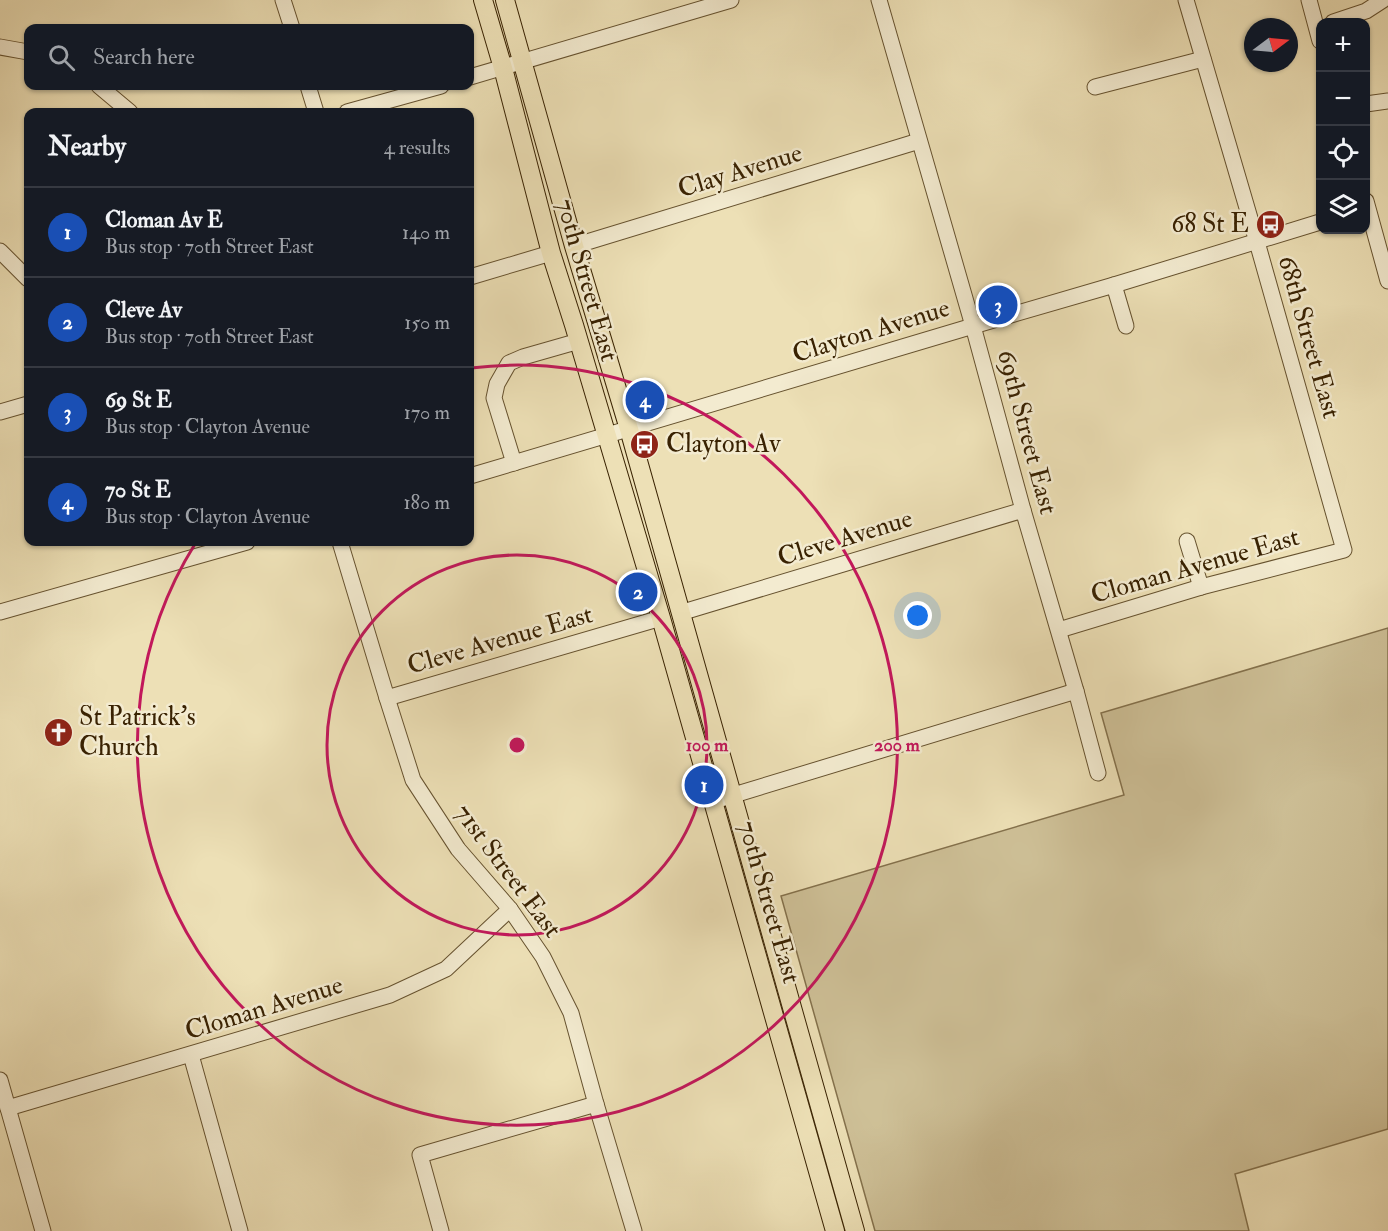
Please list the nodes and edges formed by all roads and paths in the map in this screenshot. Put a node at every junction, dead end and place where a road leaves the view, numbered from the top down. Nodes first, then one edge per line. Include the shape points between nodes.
1 (283, 0) edge
2 (483, 0) edge
3 (505, 0) edge
4 (731, 0) edge
5 (879, 0) edge
6 (1186, 0) edge
7 (1309, 0) edge
8 (1383, 0) edge
9 (1345, 18) edge
10 (1316, 22) edge
11 (291, 24) edge
12 (0, 47) edge
13 (24, 51) edge
14 (1203, 59) junction
15 (522, 62) junction
16 (502, 68) junction
17 (474, 76) edge
18 (1095, 87) dead end
19 (104, 90) edge
20 (309, 90) edge
21 (427, 90) edge
22 (1388, 101) edge
23 (1370, 103) edge
24 (125, 108) edge
25 (315, 108) edge
26 (361, 108) edge
27 (919, 141) junction
28 (1370, 214) edge
29 (1316, 223) edge
30 (1382, 240) edge
31 (1257, 242) junction
32 (574, 246) junction
33 (0, 251) edge
34 (551, 253) junction
35 (24, 275) edge
36 (474, 276) edge
37 (1388, 281) edge
38 (1114, 285) junction
39 (973, 326) junction
40 (1126, 326) dead end
41 (579, 341) junction
42 (24, 405) edge
43 (0, 412) edge
44 (629, 429) junction
45 (606, 436) junction
46 (514, 463) junction
47 (474, 475) edge
48 (1023, 510) junction
49 (1187, 541) dead end
50 (233, 546) edge
51 (341, 546) edge
52 (1344, 550) joint
53 (1201, 587) junction
54 (0, 612) edge
55 (680, 613) junction
56 (661, 618) junction
57 (1059, 630) junction
58 (1076, 691) junction
59 (387, 698) junction
60 (1098, 773) dead end
61 (732, 796) junction
62 (714, 801) junction
63 (510, 909) junction
64 (191, 1055) junction
65 (0, 1080) edge
66 (596, 1104) junction
67 (8, 1108) junction
68 (43, 1231) edge
69 (240, 1231) edge
70 (441, 1231) edge
71 (634, 1231) edge
72 (835, 1231) edge
73 (855, 1231) edge

1 - 11 street
2 - 16 main road, 70th Street East
3 - 15 main road, 70th Street East
4 - 15 street
5 - 27 street, 69th Street East
6 - 14 street, 68th Street East
7 - 10 street
8 - 9 street
12 - 13 street
14 - 18 street
14 - 31 street, 68th Street East
15 - 16 street
15 - 32 main road, 70th Street East
16 - 17 street
16 - 34 main road, 70th Street East
19 - 24 street
20 - 25 street
21 - 26 street
22 - 23 street
27 - 32 street, Clay Avenue
27 - 39 street, 69th Street East
28 - 30 street
29 - 31 street, Clayton Avenue
30 - 37 street
31 - 38 street, Clayton Avenue
31 - 52 street, 68th Street East
32 - 44 main road, 70th Street East
33 - 35 street
34 - 36 street
34 - 41 main road, 70th Street East
38 - 39 street, Clayton Avenue
38 - 40 street
39 - 44 street, Clayton Avenue
39 - 48 street, 69th Street East
41 - 45 main road, 70th Street East
41 - 46 street via 509,363 497,384 494,398
42 - 43 street
44 - 45 street, Clayton Avenue
44 - 55 main road, 70th Street East
45 - 46 street, Clayton Avenue
45 - 56 main road, 70th Street East
46 - 47 street, Clayton Avenue
48 - 55 street, Cleve Avenue
48 - 57 street, 69th Street East
49 - 53 street
50 - 54 street
51 - 59 street, 71st Street East
52 - 53 street, Cloman Avenue East
53 - 57 street, Cloman Avenue East
55 - 61 main road, 70th Street East
56 - 59 street, Cleve Avenue East
56 - 62 main road, 70th Street East
57 - 58 street, 69th Street East
58 - 60 street, 69th Street East
58 - 61 street
59 - 63 street, 71st Street East via 413,780 458,849
61 - 62 street
61 - 73 main road, 70th Street East
62 - 72 main road, 70th Street East
63 - 64 street, Cloman Avenue via 446,969 390,995
63 - 66 street, 71st Street East via 543,957 571,1013
64 - 67 street, Cloman Avenue
64 - 69 street
65 - 67 street
66 - 70 street via 420,1155
66 - 71 street, 71st Street East
67 - 68 street

